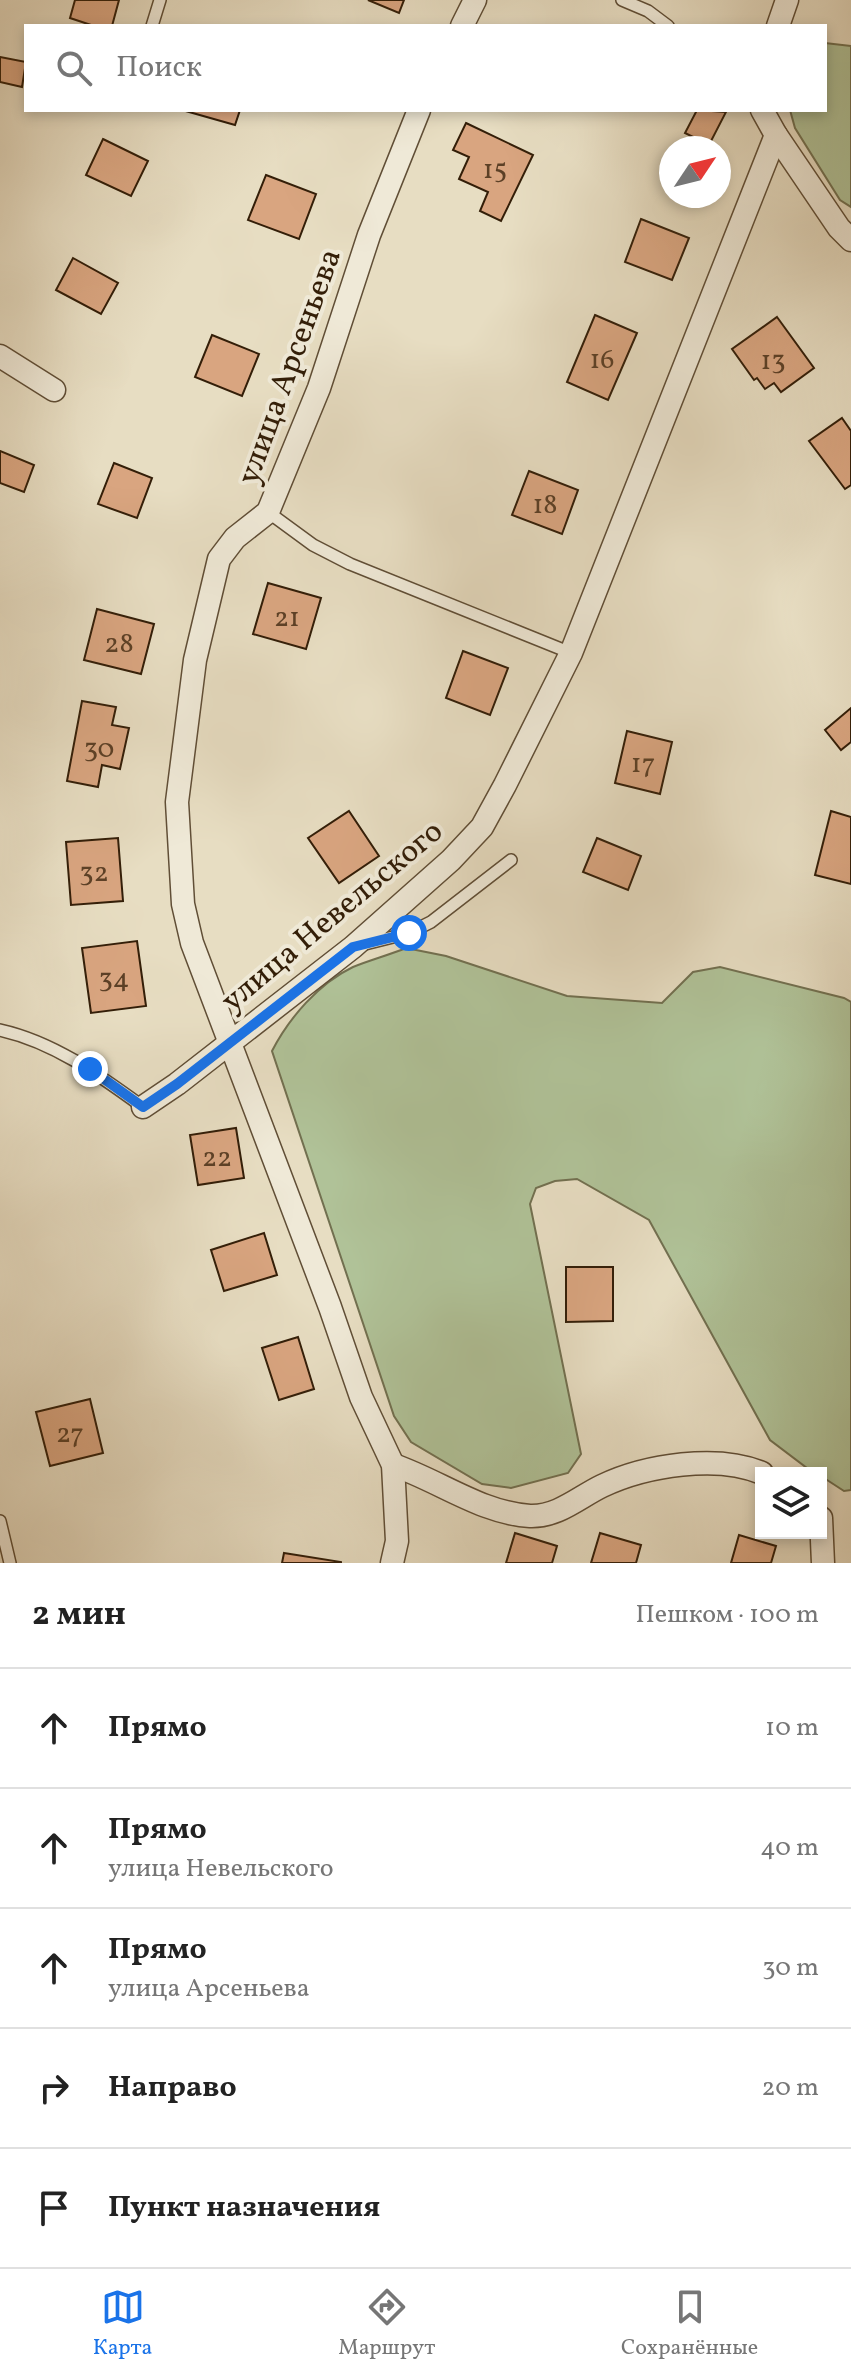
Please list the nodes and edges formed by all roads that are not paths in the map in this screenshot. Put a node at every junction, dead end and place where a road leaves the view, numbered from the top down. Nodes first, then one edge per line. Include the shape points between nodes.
1 (160, 0) edge
2 (475, 0) edge
3 (622, 0) edge
4 (787, 0) edge
5 (153, 24) edge
6 (463, 24) edge
7 (665, 24) edge
8 (779, 24) edge
9 (418, 112) edge
10 (763, 112) edge
11 (776, 135) junction
12 (847, 230) edge
13 (0, 356) edge
14 (54, 390) dead end
15 (268, 512) junction
16 (571, 653) junction
17 (511, 860) dead end
18 (353, 947) junction
19 (0, 1030) edge
20 (228, 1043) junction
21 (143, 1107) joint
22 (393, 1465) junction
23 (755, 1470) edge
24 (0, 1521) edge
25 (822, 1539) edge
26 (10, 1563) edge
27 (392, 1563) edge
28 (823, 1563) edge

1 - 5 lane
2 - 6 street
3 - 7 lane
4 - 8 street
9 - 15 street, улица Арсеньева via 369,235 319,388
10 - 11 street
11 - 12 street
11 - 16 street, улица Невельского
13 - 14 street
15 - 16 lane via 350,564
15 - 20 street, улица Арсеньева via 235,538 219,559 195,660 177,802 183,904
16 - 18 street, улица Невельского via 482,827
17 - 18 lane via 431,922
18 - 20 street, улица Невельского
19 - 21 lane via 29,1036 90,1069
20 - 21 street
20 - 22 street, улица Невельского via 361,1397
22 - 23 street via 489,1507 530,1516 549,1514 626,1477 698,1462
22 - 27 street, улица Невельского via 397,1541
24 - 26 lane
25 - 28 street

